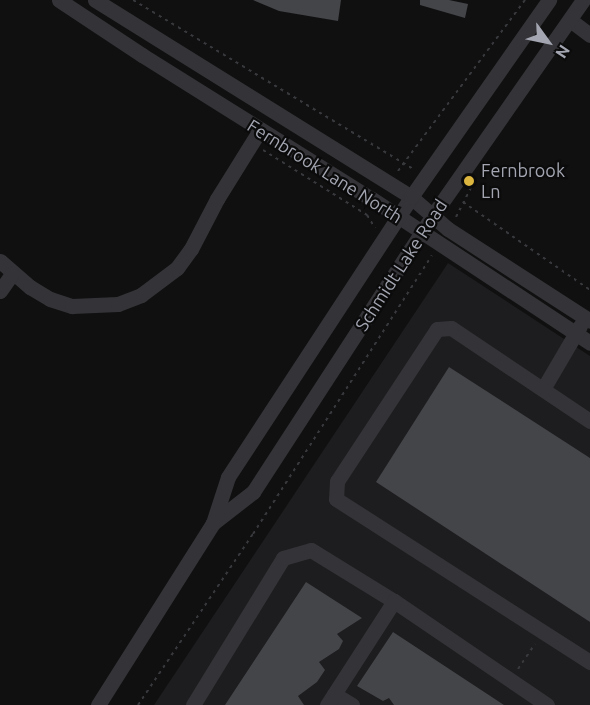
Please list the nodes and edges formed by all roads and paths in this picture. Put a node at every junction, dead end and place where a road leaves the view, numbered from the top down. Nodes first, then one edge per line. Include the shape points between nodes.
1 (59, 0) edge
2 (95, 0) edge
3 (133, 0) edge
4 (525, 0) edge
5 (549, 0) edge
6 (583, 0) edge
7 (570, 20) junction
8 (590, 35) edge
9 (256, 136) junction
10 (411, 196) junction
11 (463, 203) dead end
12 (367, 215) dead end
13 (433, 215) junction
14 (398, 217) junction
15 (422, 232) junction
16 (0, 261) edge
17 (427, 262) dead end
18 (12, 274) junction
19 (590, 290) edge
20 (0, 291) edge
21 (588, 319) edge
22 (576, 334) junction
23 (590, 343) edge
24 (543, 389) junction
25 (590, 421) edge
26 (213, 524) junction
27 (394, 601) junction
28 (542, 632) junction
29 (590, 662) edge
30 (511, 679) junction
31 (330, 699) edge
32 (98, 705) edge
33 (138, 705) edge
34 (193, 705) edge
35 (352, 705) edge
36 (547, 705) edge

1 - 9 street, Fernbrook Lane North
2 - 10 street, Fernbrook Lane North
3 - 4 path via 404,164
5 - 10 street, Schmidt Lake Road
6 - 7 street, Schmidt Lake Road
7 - 8 street
7 - 13 street, Schmidt Lake Road
9 - 12 path
9 - 14 street, Fernbrook Lane North
9 - 18 street via 191,249 177,268 141,295 118,304 72,306 50,299
10 - 13 street, Fernbrook Lane North
10 - 14 street, Schmidt Lake Road
11 - 19 path
13 - 15 street, Schmidt Lake Road
13 - 21 street, Fernbrook Lane North via 448,229
14 - 15 street, Fernbrook Lane North
14 - 26 street, Schmidt Lake Road via 228,477
15 - 22 street, Fernbrook Lane North
15 - 26 street, Schmidt Lake Road via 253,492
16 - 18 street
17 - 33 path
18 - 20 street
21 - 22 street
22 - 23 street, Fernbrook Lane North
22 - 24 street
24 - 25 street
24 - 28 street via 452,328 437,329 337,481 336,499
26 - 32 street, Schmidt Lake Road
27 - 30 street
27 - 31 street
27 - 34 street via 310,550 283,558
28 - 29 street
28 - 30 path
30 - 36 street
31 - 35 street

